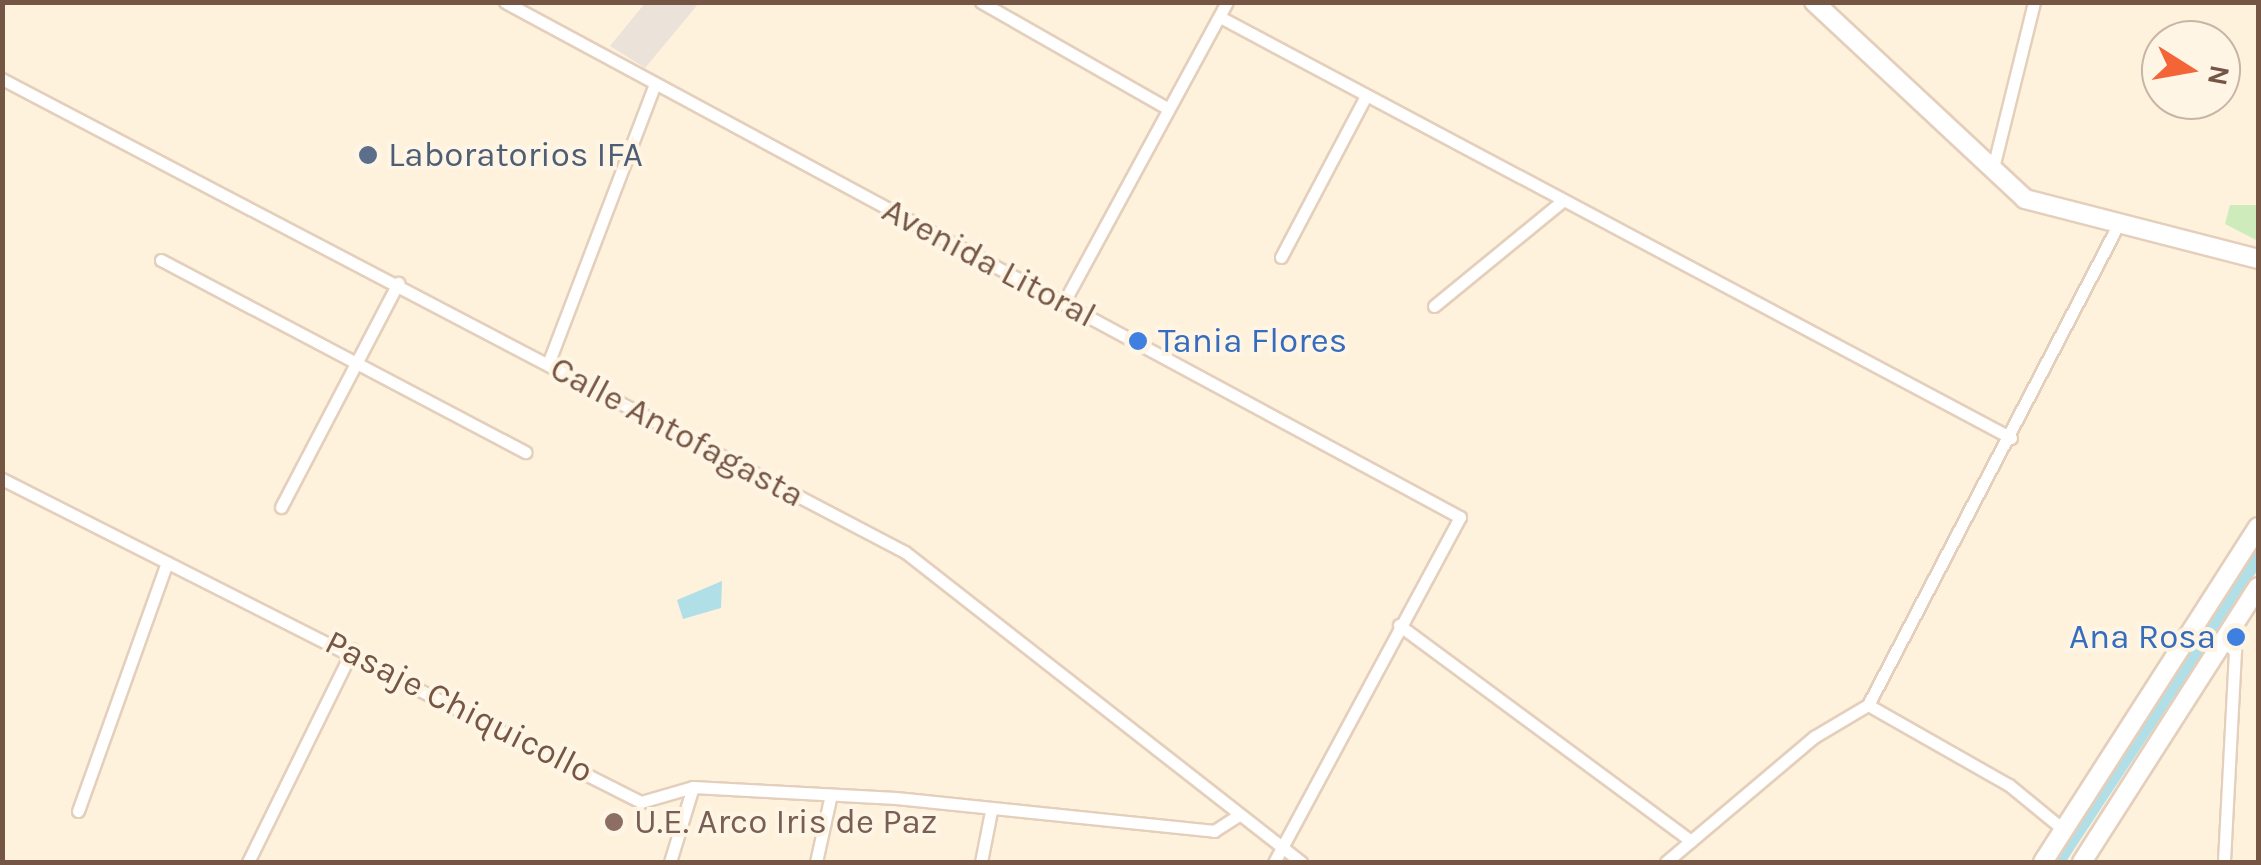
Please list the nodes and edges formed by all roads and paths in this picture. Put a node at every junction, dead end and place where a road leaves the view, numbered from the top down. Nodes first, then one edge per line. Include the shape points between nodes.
1 (504, 2) edge
2 (982, 2) edge
3 (1227, 2) edge
4 (1814, 2) edge
5 (2034, 2) edge
6 (1220, 17) junction
7 (2, 79) edge
8 (654, 86) junction
9 (1366, 96) junction
10 (1167, 108) junction
11 (1992, 172) junction
12 (1560, 202) junction
13 (2119, 223) junction
14 (1281, 258) dead end
15 (2258, 259) edge
16 (161, 260) dead end
17 (398, 283) junction
18 (1064, 302) junction
19 (1434, 306) dead end
20 (356, 363) junction
21 (548, 364) junction
22 (2011, 438) junction
23 (525, 452) dead end
24 (2, 478) edge
25 (281, 507) dead end
26 (2258, 527) edge
27 (168, 562) junction
28 (2258, 587) edge
29 (1399, 624) junction
30 (2223, 640) junction
31 (353, 650) junction
32 (1868, 705) junction
33 (693, 787) junction
34 (830, 799) junction
35 (78, 811) dead end
36 (991, 811) junction
37 (1236, 816) junction
38 (2064, 830) junction
39 (1691, 841) junction
40 (1279, 847) junction
41 (248, 862) edge
42 (670, 862) edge
43 (816, 862) edge
44 (980, 862) edge
45 (1274, 862) edge
46 (1301, 862) edge
47 (1666, 862) edge
48 (2043, 862) edge
49 (2082, 862) edge
50 (2224, 862) edge

1 - 8 street, Avenida Litoral
2 - 10 street
3 - 6 street
4 - 11 main road
5 - 11 street
6 - 9 street
6 - 10 street
7 - 17 street, Calle Antofagasta
8 - 18 street, Avenida Litoral
8 - 21 street
9 - 12 street
9 - 14 street
10 - 18 street
11 - 13 main road via 2025,199
12 - 19 street
12 - 22 street
13 - 15 main road
13 - 22 street
16 - 20 street
17 - 20 street
17 - 21 street, Calle Antofagasta
18 - 29 street, Avenida Litoral via 1460,516
20 - 23 street
20 - 25 street
21 - 37 street, Calle Antofagasta via 905,552
22 - 32 street
24 - 27 street, Pasaje Chiquicollo
26 - 38 main road
27 - 31 street, Pasaje Chiquicollo
27 - 35 street
28 - 30 main road
29 - 39 street
29 - 40 street, Avenida Litoral
30 - 49 main road
30 - 50 street via 2236,650
31 - 33 street, Pasaje Chiquicollo via 641,802
31 - 41 street
32 - 38 street via 2008,784
32 - 39 street via 1814,737
33 - 34 street, Pasaje Chiquicollo
33 - 42 street
34 - 36 street, Pasaje Chiquicollo
34 - 43 street
36 - 37 street, Pasaje Chiquicollo via 1214,832
36 - 44 street
37 - 40 street, Calle Antofagasta
38 - 48 main road
39 - 47 street
40 - 45 street, Avenida Litoral
40 - 46 street, Calle Antofagasta

